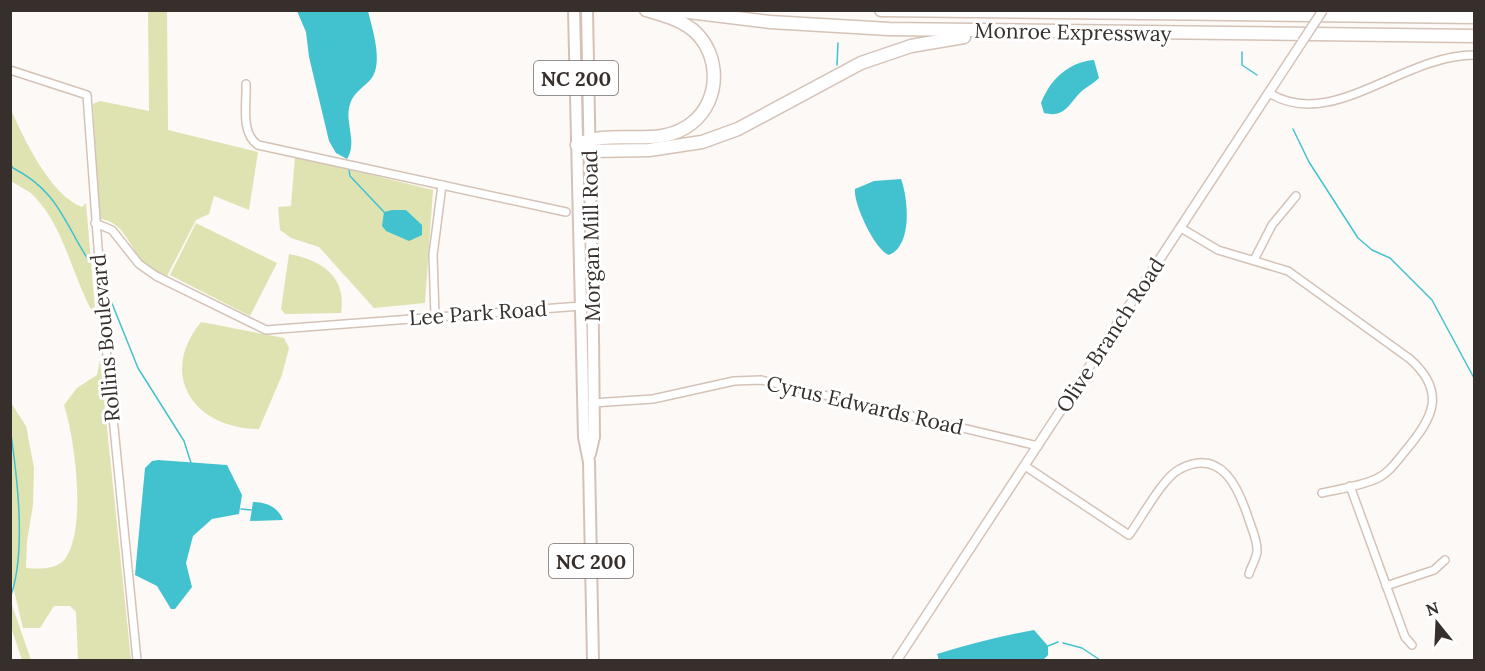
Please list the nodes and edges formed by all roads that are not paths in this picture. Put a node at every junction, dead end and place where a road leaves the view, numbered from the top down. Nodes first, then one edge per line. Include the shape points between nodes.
1 (574, 10) edge
2 (587, 10) edge
3 (646, 10) edge
4 (672, 10) edge
5 (881, 10) edge
6 (1109, 10) edge
7 (1323, 10) edge
8 (1160, 14) junction
9 (1474, 17) edge
10 (1040, 31) junction
11 (1474, 36) edge
12 (1474, 55) edge
13 (10, 69) edge
14 (246, 84) dead end
15 (1269, 93) junction
16 (577, 145) junction
17 (590, 145) junction
18 (442, 184) junction
19 (1296, 196) dead end
20 (566, 212) dead end
21 (95, 223) junction
22 (1181, 228) junction
23 (1254, 260) junction
24 (581, 306) junction
25 (435, 316) junction
26 (588, 403) junction
27 (1038, 446) junction
28 (1025, 466) junction
29 (1350, 486) junction
30 (1322, 494) dead end
31 (1444, 560) dead end
32 (1249, 574) dead end
33 (1386, 586) junction
34 (1412, 645) dead end
35 (137, 660) edge
36 (593, 660) edge
37 (897, 660) edge

1 - 16 main road, Morgan Mill Road / NC 200
2 - 17 main road, Morgan Mill Road / NC 200
3 - 17 highway via 680,22 705,44 714,71 709,101 692,123 673,133
4 - 10 highway, Monroe Expressway via 829,26
5 - 8 highway, Monroe Expressway
6 - 8 highway
7 - 15 street, Olive Branch Road, bridge
8 - 9 highway, Monroe Expressway
10 - 11 highway, Monroe Expressway
10 - 17 highway via 943,40 886,54 837,75 738,129 702,142 663,149
12 - 15 street via 1425,63 1320,105 1298,105
13 - 21 street, Rollins Boulevard via 87,95
14 - 18 street via 247,128 258,145
15 - 22 street, Olive Branch Road
16 - 17 highway
16 - 24 main road, Morgan Mill Road / NC 200
17 - 26 main road, Morgan Mill Road / NC 200
18 - 20 street
18 - 25 street via 433,255
19 - 23 street via 1272,225
21 - 25 street, Lee Park Road via 118,235 146,270 260,328 279,330
21 - 35 street, Rollins Boulevard
22 - 23 street via 1218,250
22 - 27 street, Olive Branch Road
23 - 29 street via 1300,279 1410,359 1428,380 1433,404 1425,427 1390,469 1377,479
24 - 25 street, Lee Park Road
24 - 26 main road, Morgan Mill Road / NC 200
26 - 27 street, Cyrus Edwards Road via 653,399 734,381 761,380
26 - 36 main road, Morgan Mill Road / NC 200 via 594,437 589,462
27 - 28 street, Olive Branch Road
28 - 32 street via 1129,535 1173,472 1192,465 1223,470 1236,484 1253,533 1257,551
28 - 37 street, Olive Branch Road
29 - 30 street
29 - 33 street
31 - 33 street via 1434,570
33 - 34 street via 1404,637

